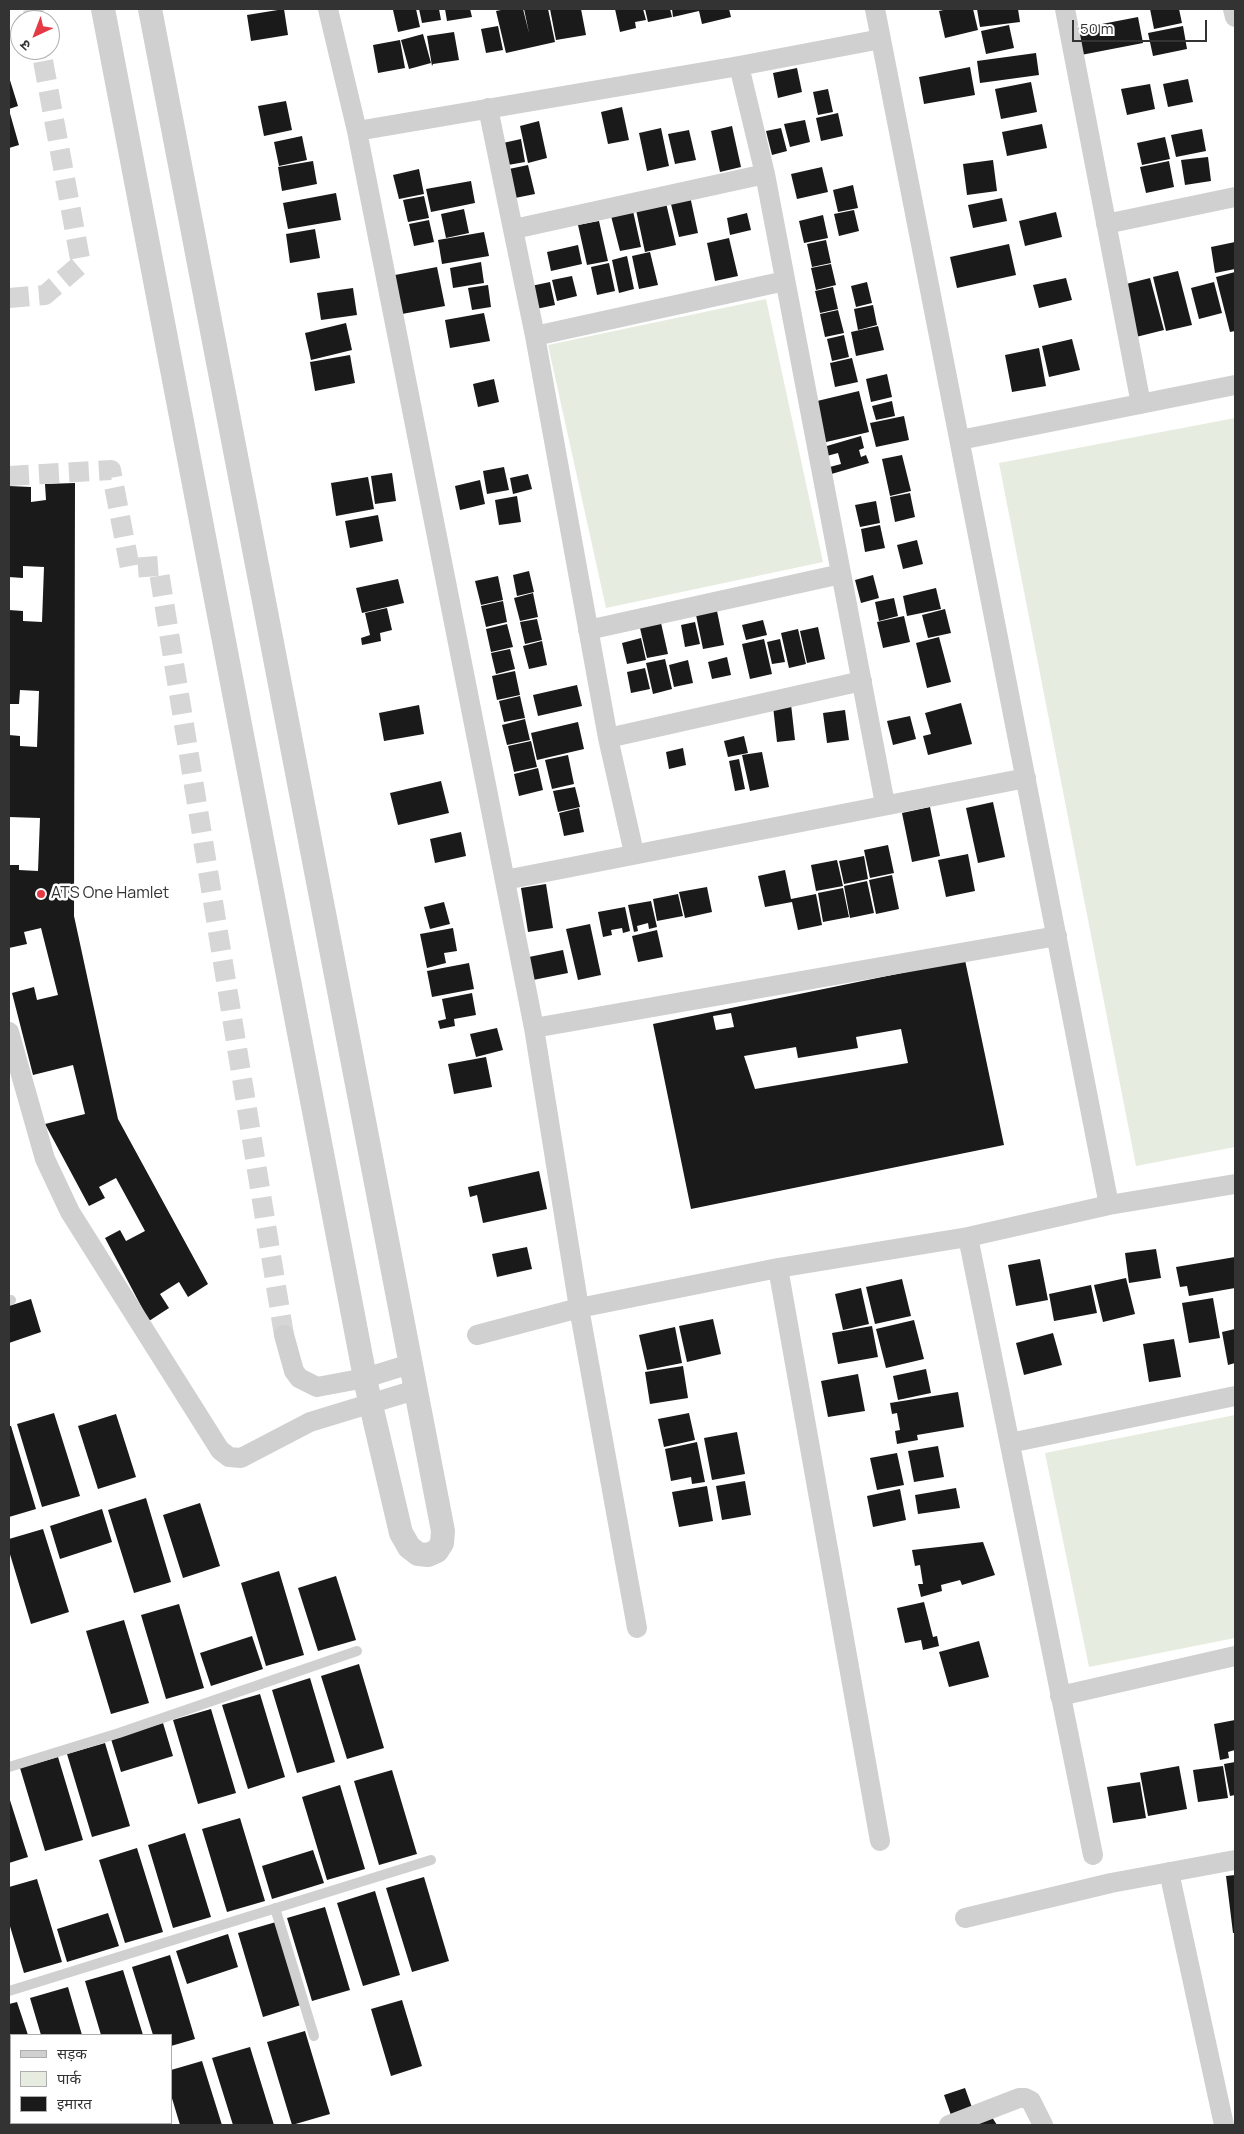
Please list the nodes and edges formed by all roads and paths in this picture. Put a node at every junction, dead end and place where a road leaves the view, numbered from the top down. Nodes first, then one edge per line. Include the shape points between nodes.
1 (104, 9) edge
2 (150, 9) edge
3 (328, 9) edge
4 (875, 9) edge
5 (1065, 9) edge
6 (1233, 9) edge
7 (1235, 17) edge
8 (881, 39) junction
9 (739, 66) junction
10 (488, 108) junction
11 (357, 132) junction
12 (765, 174) junction
13 (1235, 197) edge
14 (1106, 224) junction
15 (514, 229) junction
16 (785, 281) junction
17 (535, 336) junction
18 (1235, 385) edge
19 (1141, 404) junction
20 (960, 440) junction
21 (841, 574) junction
22 (588, 630) junction
23 (862, 682) junction
24 (608, 738) junction
25 (1026, 778) junction
26 (885, 804) junction
27 (634, 854) junction
28 (504, 880) junction
29 (1057, 936) junction
30 (534, 1028) junction
31 (9, 1032) edge
32 (1235, 1184) edge
33 (1109, 1205) junction
34 (968, 1236) junction
35 (778, 1268) junction
36 (579, 1308) junction
37 (284, 1335) tunnel mouth
38 (477, 1335) dead end
39 (410, 1364) junction
40 (365, 1378) junction
41 (415, 1390) junction
42 (1235, 1396) edge
43 (371, 1404) junction
44 (1010, 1443) junction
45 (638, 1628) dead end
46 (357, 1651) dead end
47 (1235, 1656) edge
48 (1060, 1696) junction
49 (9, 1767) edge
50 (880, 1841) dead end
51 (1093, 1855) dead end
52 (431, 1860) dead end
53 (1235, 1860) edge
54 (1169, 1872) junction
55 (276, 1908) junction
56 (965, 1918) dead end
57 (9, 1991) edge
58 (314, 2036) dead end
59 (948, 2125) edge
60 (1043, 2125) edge
61 (1224, 2125) edge

1 - 40 street
2 - 39 street
3 - 11 street
4 - 8 street
5 - 14 street
6 - 7 street
8 - 9 street
8 - 20 street
9 - 10 street
9 - 12 street
10 - 11 street
10 - 15 street
11 - 28 street
12 - 15 street
12 - 16 street
13 - 14 street
14 - 19 street
15 - 17 street
16 - 17 street
16 - 21 street
17 - 22 street
18 - 19 street
19 - 20 street
20 - 25 street
21 - 22 street
21 - 23 street
22 - 24 street
23 - 24 street
23 - 26 street
24 - 27 street
25 - 26 street
25 - 29 street
26 - 27 street
27 - 28 street
28 - 30 street
29 - 30 street
29 - 33 street
30 - 36 street
31 - 43 street via 45,1160 70,1212 220,1450 228,1457 241,1458 310,1422
32 - 33 street
33 - 34 street
34 - 35 street
34 - 44 street
35 - 36 street
35 - 50 street
36 - 38 street
36 - 45 street
37 - 40 street via 294,1371 308,1384 317,1387
39 - 40 street
39 - 41 street
40 - 43 street
41 - 43 street
41 - 43 street via 443,1530 442,1543 437,1551 428,1555 418,1554 409,1547 401,1533
42 - 44 street
44 - 48 street
46 - 49 lane via 119,1733
47 - 48 street
48 - 51 street
52 - 55 lane
53 - 54 street
54 - 56 street
54 - 61 street
55 - 57 lane
55 - 58 lane
59 - 60 street via 1025,2098 1031,2101

